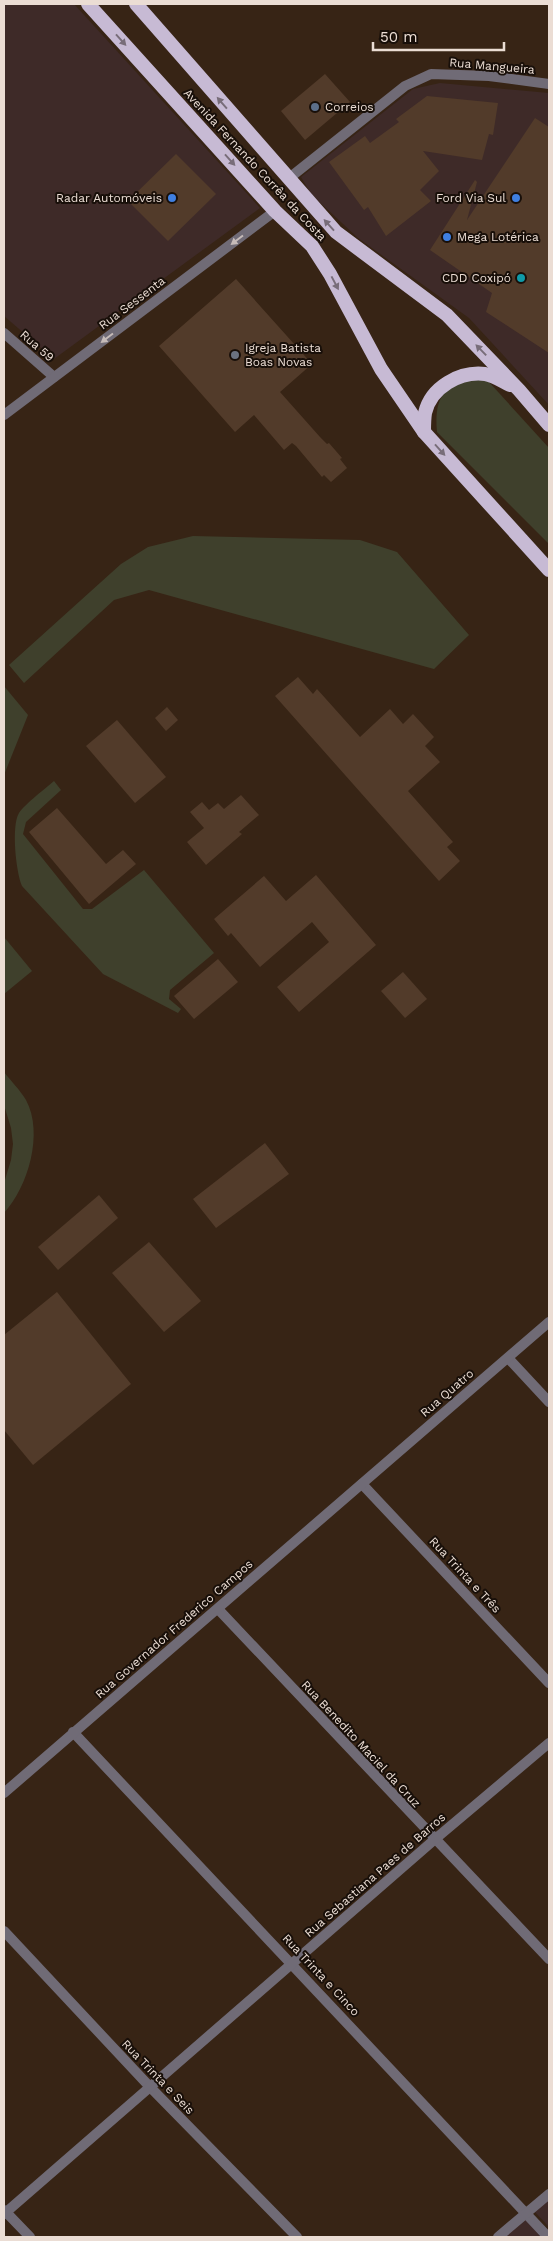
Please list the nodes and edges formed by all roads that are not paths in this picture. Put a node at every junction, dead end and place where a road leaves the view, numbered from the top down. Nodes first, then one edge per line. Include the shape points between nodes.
1 (88, 4) edge
2 (136, 4) edge
3 (549, 84) edge
4 (288, 179) junction
5 (275, 211) junction
6 (4, 334) edge
7 (54, 378) junction
8 (519, 390) junction
9 (4, 415) edge
10 (549, 425) edge
11 (424, 432) junction
12 (549, 570) edge
13 (549, 1322) edge
14 (508, 1358) junction
15 (549, 1402) edge
16 (362, 1484) junction
17 (218, 1609) junction
18 (549, 1683) edge
19 (73, 1732) junction
20 (549, 1743) edge
21 (4, 1793) edge
22 (434, 1840) junction
23 (4, 1931) edge
24 (549, 1959) edge
25 (293, 1964) junction
26 (150, 2087) junction
27 (549, 2194) edge
28 (4, 2212) edge
29 (527, 2213) junction
30 (30, 2237) edge
31 (297, 2237) edge
32 (498, 2237) edge
33 (548, 2237) edge

1 -> 5 highway, Avenida Fernando Corrêa da Costa
4 -> 2 highway, Avenida Fernando Corrêa da Costa
3 - 4 street, Rua Mangueira via 489,76 431,74 405,86
8 -> 4 highway, Avenida Fernando Corrêa da Costa via 447,315 336,232
5 -> 7 street, Rua Sessenta
5 -> 11 highway, Avenida Fernando Corrêa da Costa via 312,246 381,369
6 - 7 street, Rua 59
7 - 9 street, Rua Sessenta
8 - 10 highway, Avenida Fernando Corrêa da Costa
8 - 11 highway via 487,374 470,374 446,383 431,399 425,413
11 -> 12 highway, Avenida Fernando Corrêa da Costa
13 - 14 street, Rua Quatro
14 - 15 street
14 - 16 street, Rua Quatro
16 - 17 street, Rua Governador Frederico Campos
16 - 18 street, Rua Trinta e Três
17 - 19 street, Rua Governador Frederico Campos
17 - 22 street, Rua Benedito Maciel da Cruz
19 - 21 street, Rua Governador Frederico Campos
19 - 25 street, Rua Trinta e Cinco
20 - 22 street, Rua Sebastiana Paes de Barros
22 - 24 street, Rua Benedito Maciel da Cruz
22 - 25 street, Rua Sebastiana Paes de Barros
23 - 26 street, Rua Trinta e Seis
25 - 26 street, Rua Sebastiana Paes de Barros
25 - 29 street, Rua Trinta e Cinco
26 - 28 street, Rua Sebastiana Paes de Barros
26 - 31 street, Rua Trinta e Seis
27 - 29 street
28 - 30 street
29 - 32 street
29 - 33 street, Rua Trinta e Cinco

